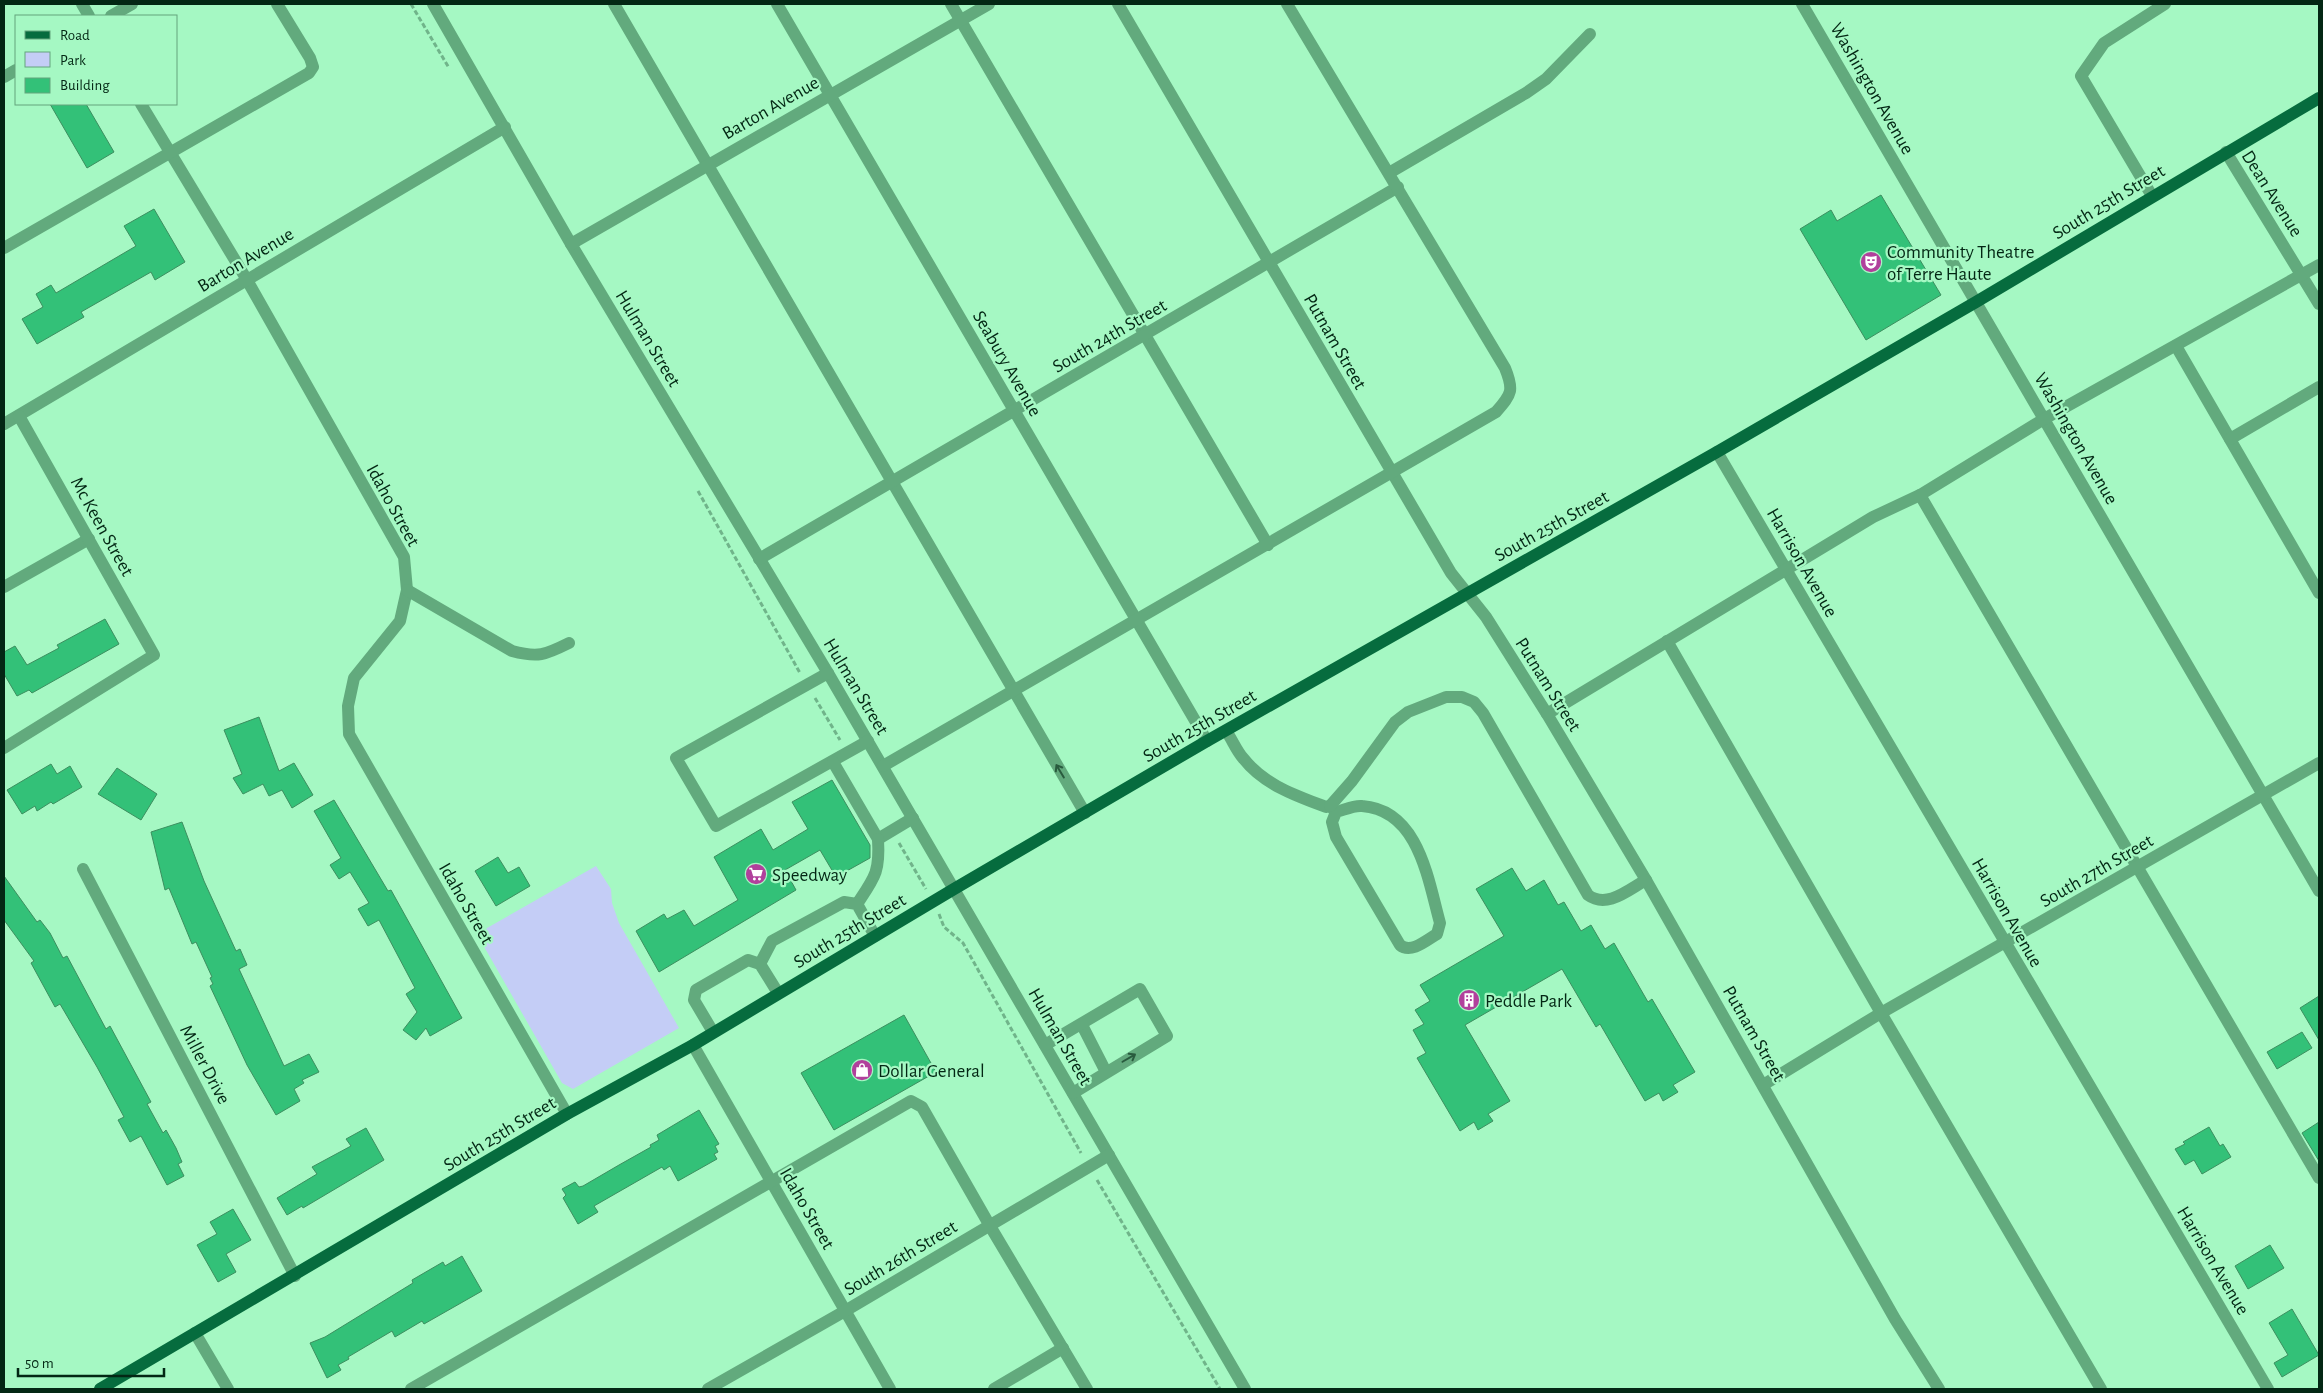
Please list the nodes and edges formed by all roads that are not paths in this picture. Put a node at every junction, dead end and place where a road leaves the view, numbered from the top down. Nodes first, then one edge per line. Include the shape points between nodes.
1 (82, 4) edge
2 (132, 4) edge
3 (276, 4) edge
4 (433, 4) edge
5 (614, 4) edge
6 (777, 4) edge
7 (950, 4) edge
8 (989, 4) edge
9 (1118, 4) edge
10 (1287, 4) edge
11 (1802, 4) edge
12 (2165, 4) edge
13 (88, 15) edge
14 (113, 15) edge
15 (960, 20) junction
16 (1590, 34) dead end
17 (15, 71) edge
18 (4, 77) edge
19 (830, 94) junction
20 (2319, 98) edge
21 (142, 105) edge
22 (504, 127) junction
23 (170, 152) junction
24 (2226, 152) junction
25 (708, 165) junction
26 (1389, 173) junction
27 (1398, 187) junction
28 (2152, 196) junction
29 (572, 244) junction
30 (4, 248) edge
31 (1269, 264) junction
32 (2319, 265) edge
33 (2302, 275) junction
34 (247, 280) junction
35 (1976, 302) junction
36 (2319, 304) edge
37 (1145, 336) junction
38 (2176, 346) junction
39 (2319, 387) edge
40 (1015, 412) junction
41 (19, 416) junction
42 (2044, 419) junction
43 (4, 424) edge
44 (2230, 439) junction
45 (1717, 452) junction
46 (1392, 473) junction
47 (892, 482) junction
48 (1920, 495) junction
49 (88, 539) junction
50 (1268, 545) junction
51 (759, 559) junction
52 (1786, 569) junction
53 (4, 587) edge
54 (407, 590) junction
55 (2319, 593) edge
56 (1466, 594) junction
57 (1136, 620) junction
58 (1667, 641) junction
59 (569, 643) dead end
60 (828, 672) junction
61 (1013, 690) junction
62 (1547, 714) junction
63 (1226, 731) junction
64 (868, 741) junction
65 (1207, 741) junction
66 (4, 748) edge
67 (832, 762) junction
68 (2319, 763) edge
69 (883, 766) junction
70 (2264, 796) junction
71 (1333, 809) junction
72 (1085, 812) junction
73 (913, 818) junction
74 (878, 839) junction
75 (2139, 867) junction
76 (83, 869) dead end
77 (1646, 880) junction
78 (954, 889) junction
79 (2319, 891) edge
80 (857, 904) junction
81 (875, 936) junction
82 (2005, 943) junction
83 (760, 964) junction
84 (778, 993) junction
85 (1881, 1014) junction
86 (1082, 1024) junction
87 (713, 1032) junction
88 (692, 1045) junction
89 (1045, 1045) junction
90 (1106, 1072) junction
91 (1763, 1084) junction
92 (1073, 1093) junction
93 (567, 1114) junction
94 (1109, 1156) junction
95 (2319, 1178) edge
96 (771, 1181) junction
97 (990, 1226) junction
98 (295, 1276) junction
99 (845, 1311) junction
100 (195, 1333) junction
101 (1063, 1348) junction
102 (100, 1389) edge
103 (228, 1389) edge
104 (411, 1389) edge
105 (708, 1389) edge
106 (890, 1389) edge
107 (994, 1389) edge
108 (1087, 1389) edge
109 (1245, 1389) edge
110 (1939, 1389) edge
111 (2101, 1389) edge
112 (2268, 1389) edge

1 - 13 street
2 - 14 street
3 - 23 street via 310,58 313,67 309,73
4 - 22 street, Hulman Street
5 - 25 street
6 - 19 street, Seabury Avenue
7 - 15 street
8 - 15 street, Barton Avenue
9 - 31 street, Putnam Street
10 - 26 street
11 - 35 street, Washington Avenue
12 - 28 street via 2104,43 2081,76
15 - 19 street, Barton Avenue
15 - 37 street
16 - 26 street via 1546,79 1526,93
17 - 18 street
19 - 25 street, Barton Avenue
19 - 40 street, Seabury Avenue
20 - 24 main road, South 25th Street
21 - 23 street, Idaho Street
22 - 29 street, Hulman Street
22 - 34 street, Barton Avenue
23 - 30 street
23 - 34 street, Idaho Street
24 - 28 main road, South 25th Street
24 - 33 street, Dean Avenue
25 - 29 street, Barton Avenue
25 - 47 street
26 - 27 street
27 - 31 street, South 24th Street
27 - 46 street via 1512,385 1508,398 1496,412
28 - 35 main road, South 25th Street
29 - 51 street, Hulman Street
31 - 37 street, South 24th Street
31 - 46 street, Putnam Street
32 - 33 street
33 - 36 street, Dean Avenue
33 - 38 street
34 - 41 street, Barton Avenue
34 - 54 street, Idaho Street via 404,557
35 - 42 street, Washington Avenue
35 - 45 main road, South 25th Street
37 - 40 street, South 24th Street
37 - 50 street
38 - 42 street
38 - 44 street
39 - 44 street
40 - 47 street, South 24th Street
40 - 57 street, Seabury Avenue
41 - 43 street, Barton Avenue
41 - 49 street, Mc Keen Street
42 - 48 street
42 - 70 street, Washington Avenue
44 - 55 street
45 - 52 street, Harrison Avenue
45 - 56 main road, South 25th Street
46 - 50 street
46 - 56 street, Putnam Street
47 - 51 street, South 24th Street
47 - 61 street
48 - 52 street via 1874,517
48 - 75 street
49 - 53 street
49 - 66 street, Mc Keen Street via 154,655
50 - 57 street
51 - 60 street, Hulman Street
52 - 58 street
52 - 82 street, Harrison Avenue
54 - 59 street via 512,651 530,656 545,655
54 - 93 street, Idaho Street via 400,622 354,678 348,706 350,734
56 - 62 street, Putnam Street via 1486,617
56 - 63 main road, South 25th Street
57 - 61 street
57 - 65 street, Seabury Avenue
58 - 62 street
58 - 85 street
60 - 64 street, Hulman Street
60 - 67 street via 676,758 716,826
61 - 69 street
72 -> 61 street
62 - 77 street, Putnam Street
63 - 65 main road, South 25th Street
63 - 71 street via 1243,758 1261,776 1282,791
64 - 67 street
64 - 69 street, Hulman Street
65 - 72 main road, South 25th Street
67 - 74 street
68 - 70 street, South 27th Street
69 - 73 street, Hulman Street
70 - 75 street, South 27th Street
70 - 79 street, Washington Avenue
71 - 71 street via 1361,806 1377,810 1399,822 1412,836 1440,923 1437,934 1410,949 1400,945 1336,837
71 - 77 street via 1394,722 1408,712 1446,697 1462,697 1474,702 1483,713 1588,895 1594,900 1607,901
72 - 78 main road, South 25th Street
73 - 74 street
73 - 78 street, Hulman Street
74 - 80 street via 880,862 873,880
75 - 82 street, South 27th Street
75 - 95 street
76 - 98 street, Miller Drive
77 - 91 street, Putnam Street
78 - 81 main road, South 25th Street
78 - 89 street, Hulman Street
80 - 81 street
80 - 83 street via 844,902 772,941
81 - 84 main road, South 25th Street
82 - 85 street, South 27th Street
82 - 112 street, Harrison Avenue
83 - 84 street
83 - 87 street via 748,960 696,990 694,1000
84 - 87 main road, South 25th Street
85 - 91 street, South 27th Street
85 - 111 street
86 - 89 street
86 - 90 street
90 -> 86 street via 1167,1036 1140,989
87 - 88 main road, South 25th Street
88 - 93 main road, South 25th Street
88 - 96 street, Idaho Street
89 - 92 street, Hulman Street
90 - 92 street
91 - 110 street, Putnam Street via 1895,1319
92 - 94 street, Hulman Street
93 - 98 main road, South 25th Street
94 - 97 street, South 26th Street
94 - 109 street, Hulman Street
96 - 97 street via 911,1101 922,1106
96 - 99 street, Idaho Street
96 - 104 street
97 - 99 street, South 26th Street
97 - 101 street
98 - 100 main road, South 25th Street
99 - 105 street, South 26th Street
99 - 106 street, Idaho Street
100 - 102 main road, South 25th Street
100 - 103 street
101 - 107 street
101 - 108 street

